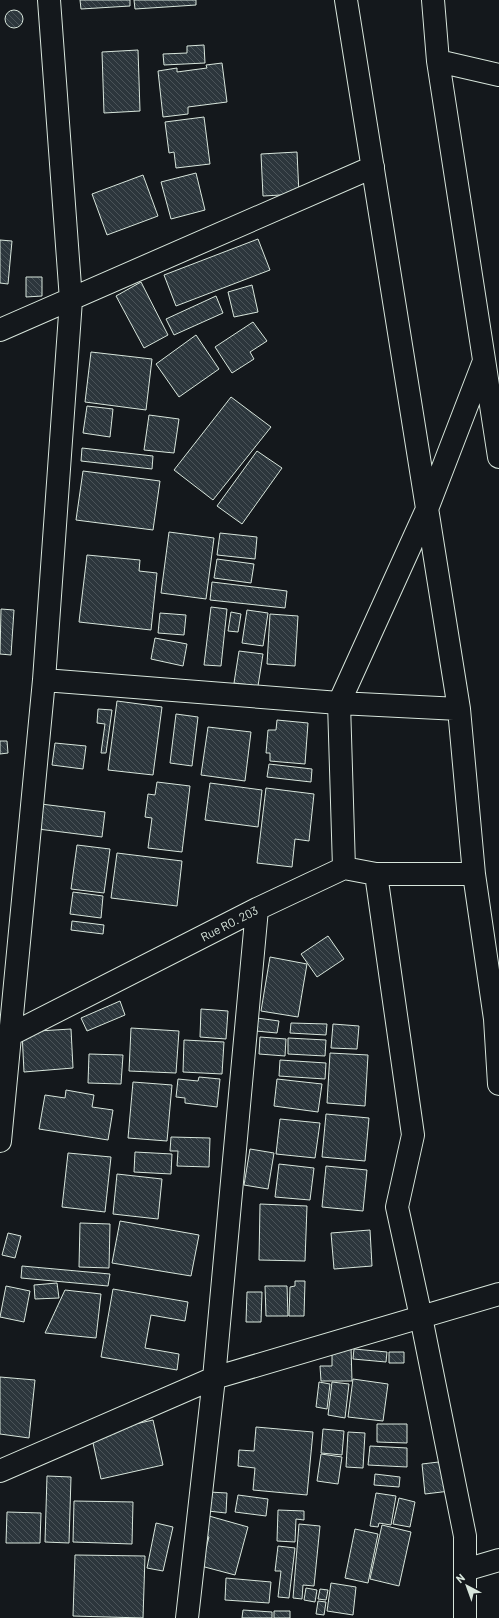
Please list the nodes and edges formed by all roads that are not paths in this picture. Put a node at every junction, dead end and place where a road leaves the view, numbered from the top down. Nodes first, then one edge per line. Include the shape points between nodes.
1 (49, 0) edge
2 (346, 0) edge
3 (433, 0) edge
4 (438, 62) junction
5 (499, 75) edge
6 (373, 167) junction
7 (71, 300) junction
8 (0, 330) edge
9 (484, 361) junction
10 (499, 457) edge
11 (427, 509) junction
12 (44, 680) junction
13 (339, 703) junction
14 (459, 709) junction
15 (344, 868) junction
16 (376, 874) junction
17 (474, 874) junction
18 (257, 909) junction
19 (497, 1018) edge
20 (5, 1037) edge
21 (499, 1084) edge
22 (0, 1141) edge
23 (499, 1294) edge
24 (422, 1317) junction
25 (214, 1378) junction
26 (0, 1471) edge
27 (499, 1560) edge
28 (465, 1570) junction
29 (187, 1618) edge
30 (465, 1618) edge

1 - 7 street
2 - 6 street
3 - 4 street
4 - 5 street
4 - 9 street
6 - 7 street
6 - 11 street
7 - 8 street
7 - 12 street
9 - 10 street
9 - 11 street
11 - 13 street
11 - 14 street
12 - 13 street
12 - 20 street
13 - 14 street
13 - 15 street
14 - 17 street
15 - 16 street
15 - 18 street, Rue RO. 203
16 - 17 street
16 - 24 street via 413,1135 397,1207
17 - 19 street
18 - 20 street, Rue RO. 203
18 - 25 street
19 - 21 street
20 - 22 street
23 - 24 street
24 - 25 street
24 - 28 street via 465,1536
25 - 26 street
25 - 29 street
27 - 28 street
28 - 30 street

